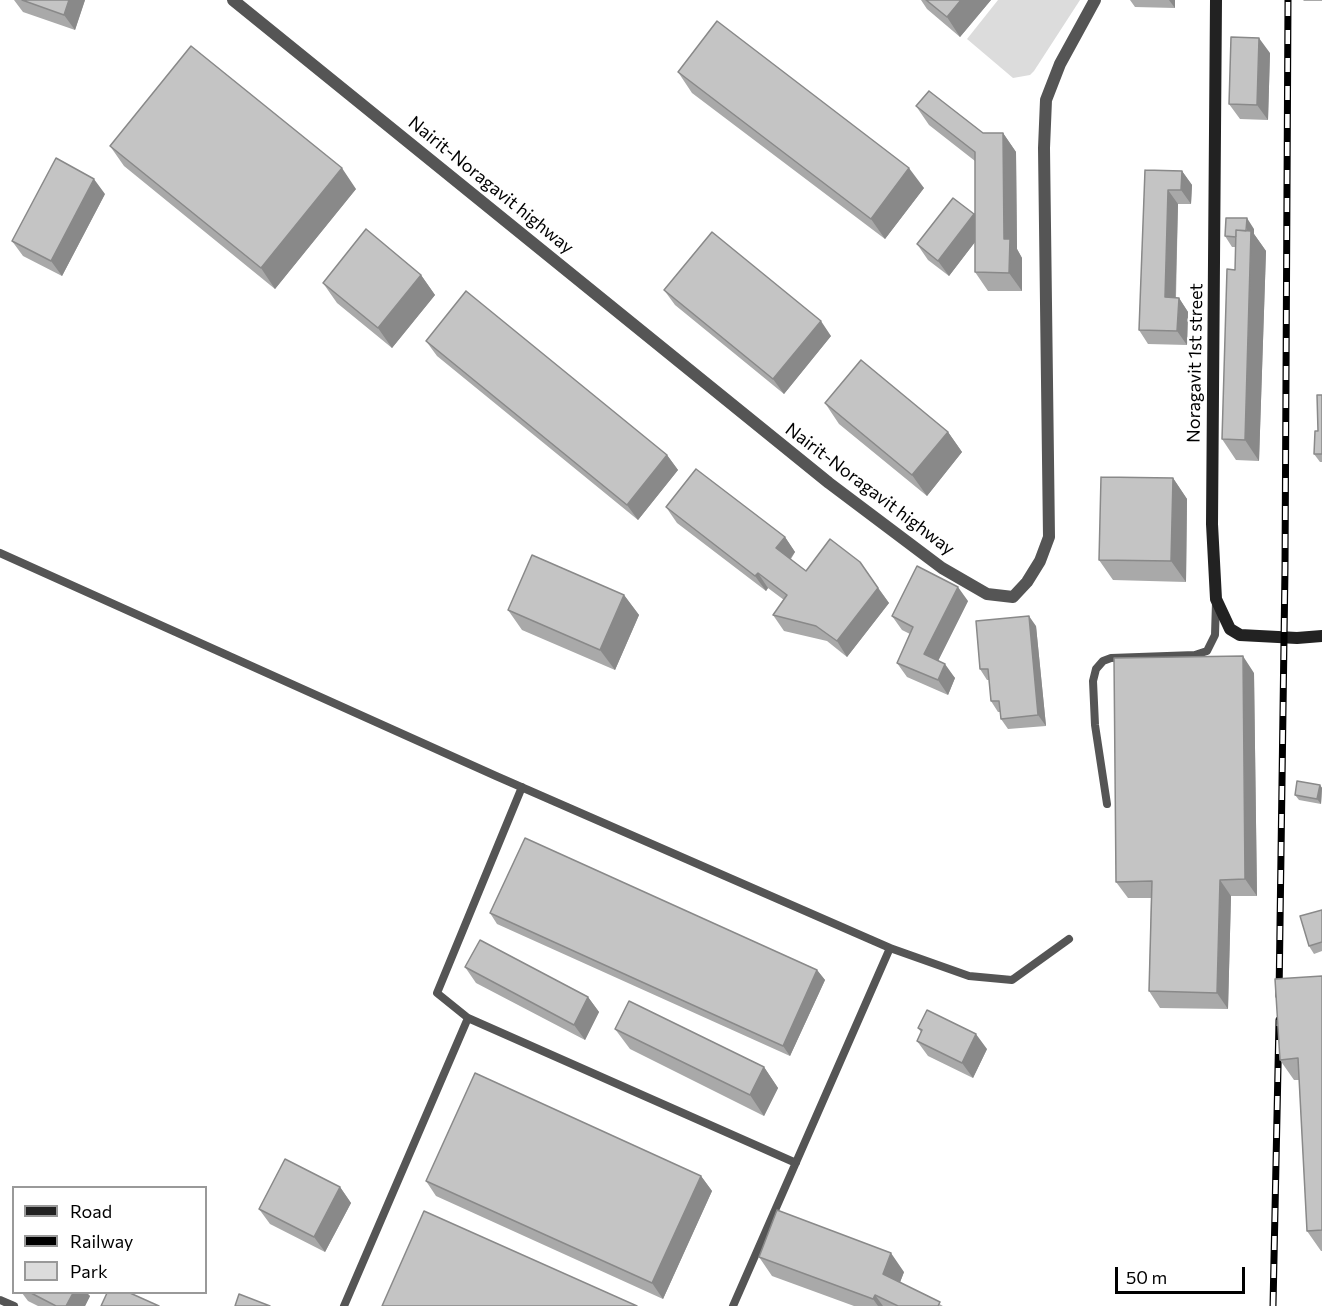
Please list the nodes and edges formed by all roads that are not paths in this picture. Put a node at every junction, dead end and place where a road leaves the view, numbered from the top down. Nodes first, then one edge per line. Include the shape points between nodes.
1 (233, 0) edge
2 (1095, 0) edge
3 (1216, 0) edge
4 (0, 553) edge
5 (1216, 599) junction
6 (1321, 637) edge
7 (522, 787) junction
8 (1107, 804) dead end
9 (1069, 939) dead end
10 (890, 948) junction
11 (468, 1018) junction
12 (796, 1163) junction
13 (0, 1300) edge
14 (14, 1306) edge
15 (344, 1306) edge
16 (733, 1306) edge

1 - 2 street, Nairit-Noragavit highway via 829,483 942,568 987,594 1013,597 1040,561 1049,537 1046,100 1060,64
3 - 5 main road, Noragavit 1st street via 1212,524
4 - 7 lane
5 - 6 main road, Noragavit 1st street via 1230,629 1240,635
5 - 8 lane via 1215,635 1207,651 1195,656 1111,658 1096,669 1095,725
7 - 10 lane
7 - 11 lane via 437,993
9 - 10 lane via 1012,980 969,976
10 - 12 lane
11 - 12 lane
11 - 15 lane
12 - 16 lane
13 - 14 lane

